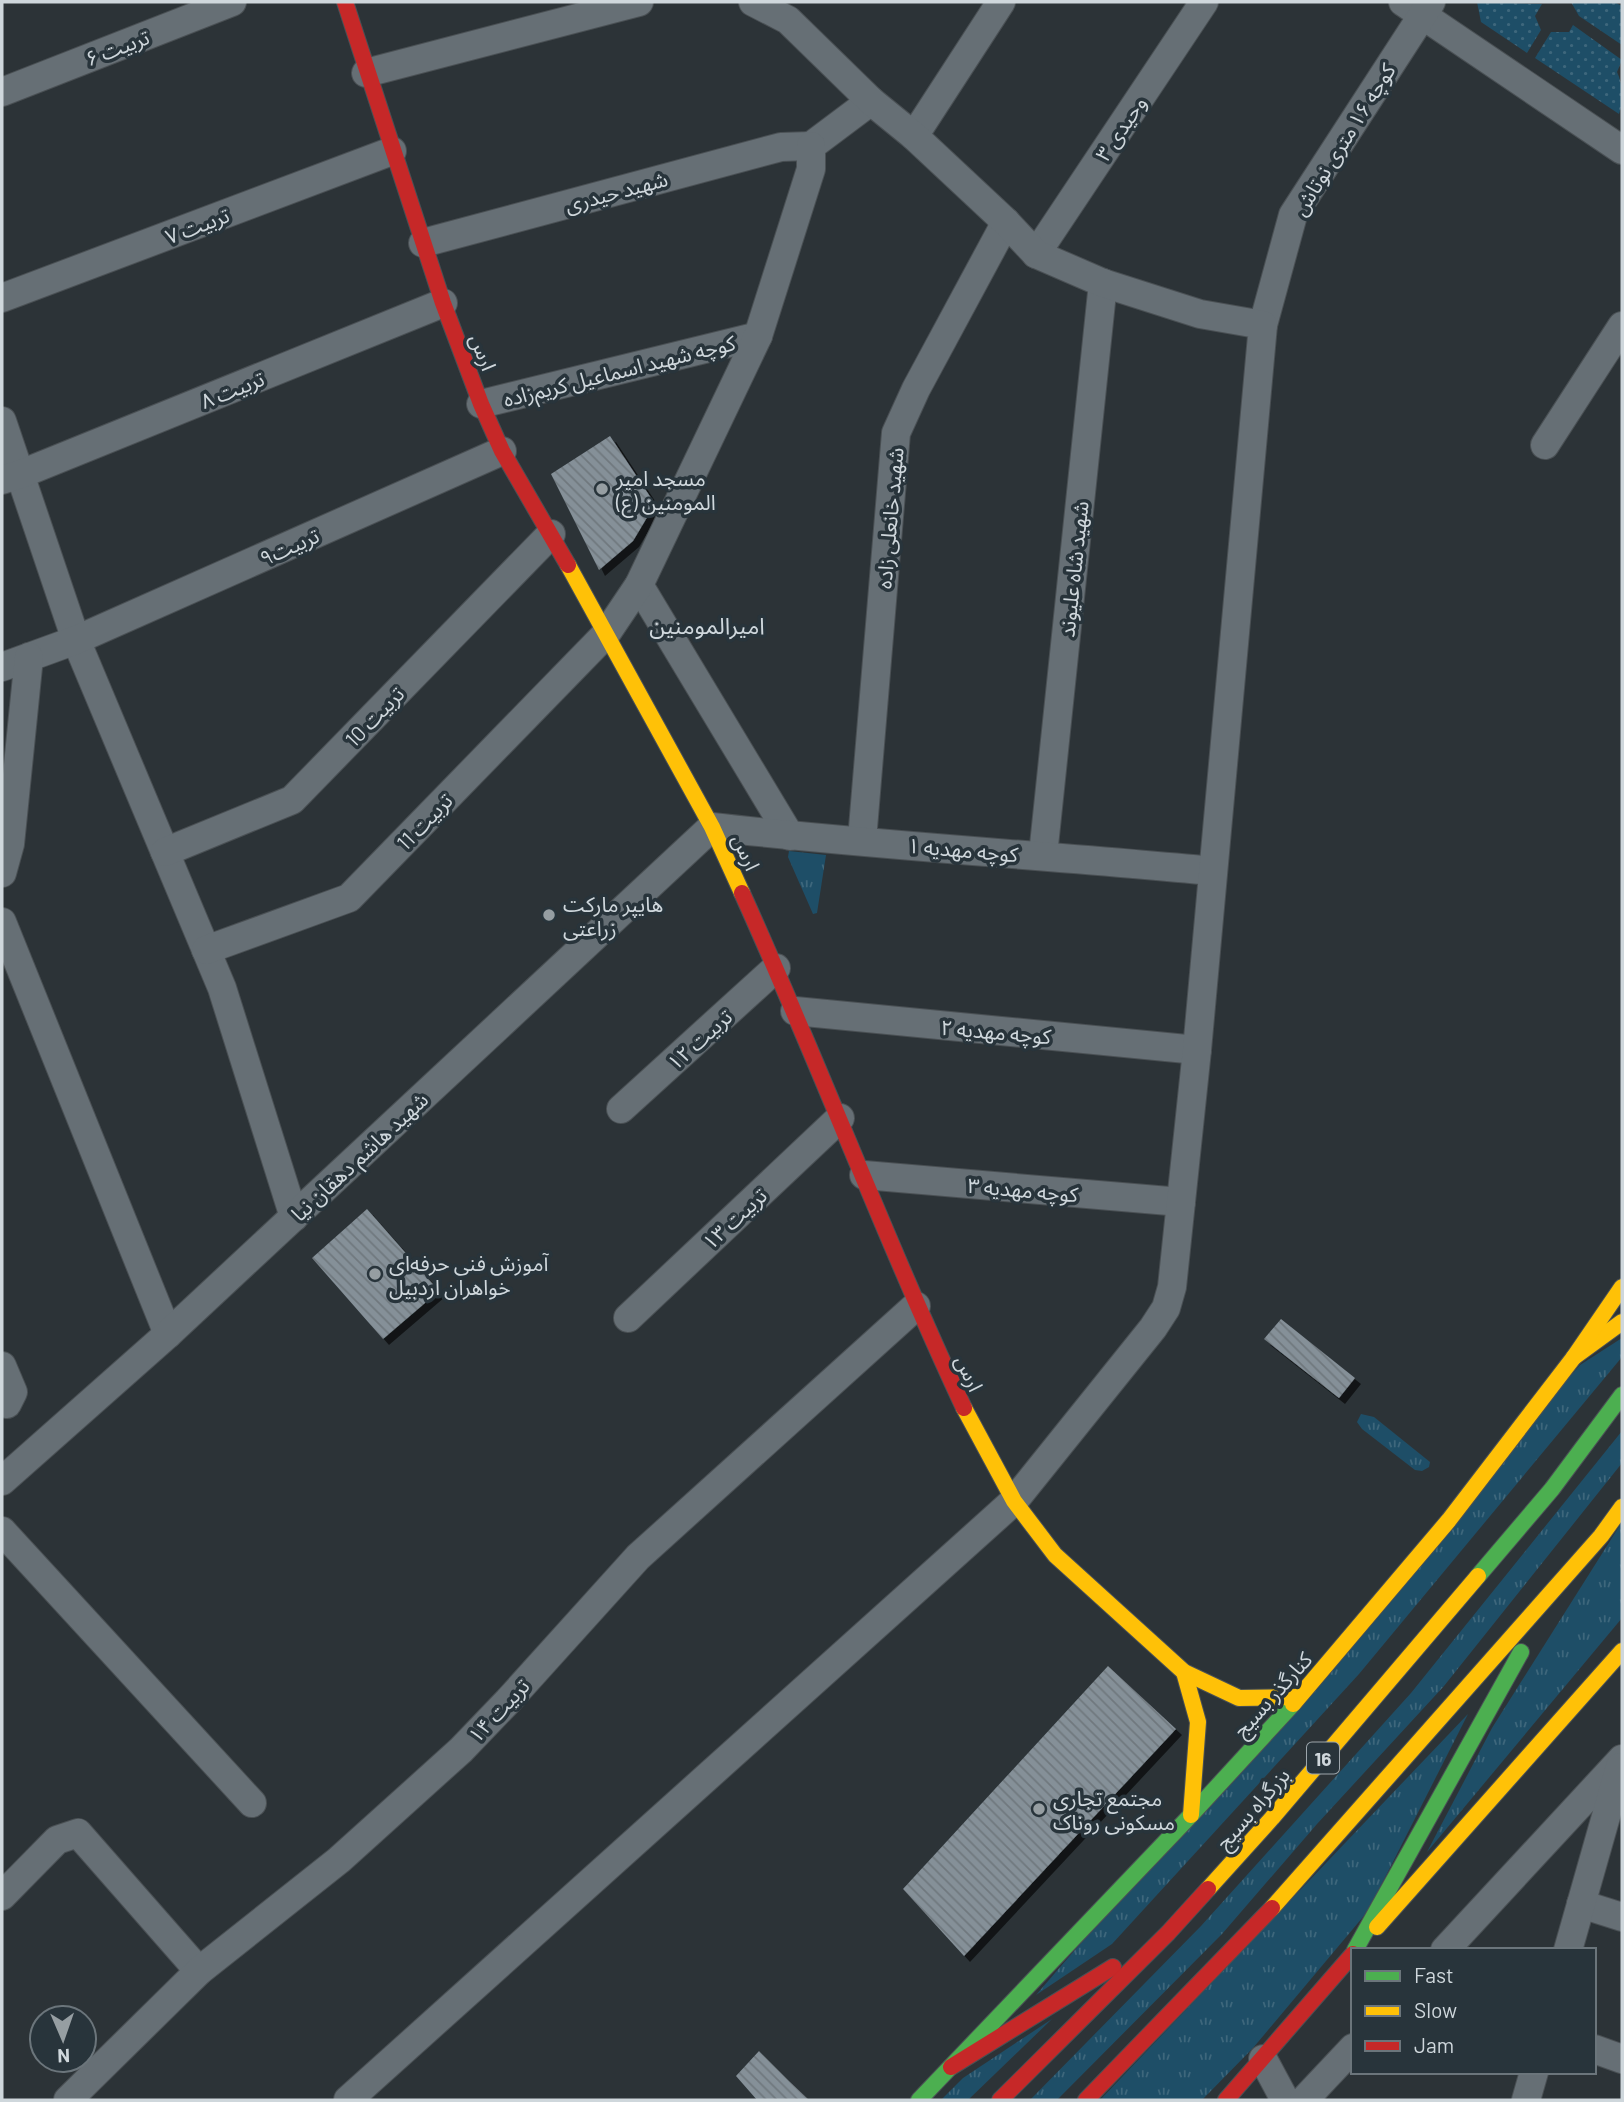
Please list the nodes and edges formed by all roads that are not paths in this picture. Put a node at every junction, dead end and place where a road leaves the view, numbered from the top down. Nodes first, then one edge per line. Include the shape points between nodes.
1 (232, 2) edge
2 (345, 2) edge
3 (639, 2) edge
4 (753, 2) edge
5 (1001, 2) edge
6 (1204, 2) edge
7 (1419, 6) edge
8 (794, 11) edge
9 (366, 73) junction
10 (2, 92) edge
11 (871, 101) junction
12 (914, 136) junction
13 (811, 146) junction
14 (1622, 150) edge
15 (392, 151) junction
16 (1006, 222) junction
17 (423, 243) junction
18 (1036, 254) junction
19 (1103, 283) junction
20 (2, 298) edge
21 (443, 303) junction
22 (1263, 325) junction
23 (1622, 326) edge
24 (758, 336) junction
25 (481, 404) junction
26 (2, 421) edge
27 (1545, 445) dead end
28 (502, 451) junction
29 (11, 477) edge
30 (551, 534) junction
31 (639, 585) junction
32 (606, 634) junction
33 (76, 640) junction
34 (29, 657) junction
35 (2, 667) edge
36 (712, 827) junction
37 (790, 836) junction
38 (862, 840) junction
39 (6, 845) edge
40 (165, 852) junction
41 (1043, 855) junction
42 (1213, 871) junction
43 (2, 873) edge
44 (2, 922) edge
45 (206, 950) junction
46 (776, 968) junction
47 (795, 1012) junction
48 (1197, 1050) junction
49 (621, 1109) dead end
50 (840, 1118) junction
51 (864, 1175) junction
52 (1181, 1202) junction
53 (294, 1217) junction
54 (1622, 1287) edge
55 (916, 1306) junction
56 (628, 1318) dead end
57 (1622, 1322) edge
58 (168, 1334) junction
59 (1574, 1357) junction
60 (2, 1366) edge
61 (1622, 1395) edge
62 (2, 1404) edge
63 (2, 1481) edge
64 (1014, 1501) junction
65 (1622, 1507) edge
66 (2, 1531) edge
67 (1557, 1587) junction
68 (1622, 1651) edge
69 (1184, 1672) junction
70 (1298, 1698) junction
71 (1622, 1761) edge
72 (252, 1803) dead end
73 (1191, 1815) junction
74 (2, 1896) edge
75 (1581, 1904) junction
76 (1622, 1917) edge
77 (1168, 1933) junction
78 (1356, 1948) edge
79 (1358, 1948) edge
80 (1447, 1948) edge
81 (1570, 1948) edge
82 (1351, 1956) edge
83 (200, 1970) junction
84 (1351, 2050) edge
85 (1596, 2050) edge
86 (1263, 2059) junction
87 (1622, 2059) edge
88 (951, 2067) junction
89 (1533, 2074) edge
90 (68, 2100) edge
91 (348, 2100) edge
92 (919, 2100) edge
93 (1000, 2100) edge
94 (1086, 2100) edge
95 (1226, 2100) edge
96 (1285, 2100) edge
97 (1304, 2100) edge
98 (1526, 2100) edge

1 - 10 street, تربیت ۶
2 - 9 main road, ارس
3 - 9 street
4 - 8 street
5 - 12 street
6 - 18 street, وحیدی ۳
7 - 14 street
7 - 22 street, کوچه ۱۶ متری نوتاش via 1293,215
8 - 11 street
9 - 15 main road, ارس
11 - 12 street
11 - 13 street
12 - 16 street
13 - 17 street, شهید حیدری via 781,147
13 - 24 street, تربیت 11 via 811,169
15 - 17 main road, ارس
15 - 20 street, تربیت ۷
16 - 18 street
16 - 38 street, شهید خانعلی زاده via 896,433
17 - 21 main road, ارس
18 - 19 street
19 - 22 street via 1199,314
19 - 41 street, شهید شاه علیوند
21 - 25 main road, ارس
21 - 29 street, تربیت ۸
22 - 42 street, کوچه ۱۶ متری نوتاش
23 - 27 street
24 - 25 street, کوچه شهید اسماعیل کریم‌زاده
24 - 31 street, تربیت 11
25 - 28 main road, ارس
26 - 29 street
28 - 30 main road, ارس
28 - 33 street, تربیت۹
29 - 33 street
30 - 32 main road, ارس
30 - 40 street, تربیت 10 via 292,800
31 - 32 street, تربیت 11
31 - 37 street
32 - 36 main road, ارس
32 - 45 street, تربیت 11 via 349,898
33 - 34 street, تربیت۹
33 - 40 street
34 - 35 street, تربیت۹
34 - 39 street
36 - 37 street, کوچه مهدیه ۱
36 - 46 main road, ارس
36 - 53 street, شهید هاشم دهقان نیا
37 - 38 street, کوچه مهدیه ۱
38 - 41 street, کوچه مهدیه ۱
39 - 43 street
40 - 45 street
41 - 42 street, کوچه مهدیه ۱
42 - 48 street, کوچه ۱۶ متری نوتاش
44 - 58 street
45 - 53 street
46 - 47 main road, ارس
46 - 49 street, تربیت ۱۲
47 - 48 street, کوچه مهدیه ۲
47 - 50 main road, ارس
48 - 52 street, کوچه ۱۶ متری نوتاش
50 - 51 main road, ارس
50 - 56 street, تربیت ۱۳
51 - 52 street, کوچه مهدیه ۳
51 - 55 main road, ارس
52 - 64 street, کوچه ۱۶ متری نوتاش via 1166,1308
53 - 58 street, شهید هاشم دهقان نیا
54 - 59 main road, کنارگذر بسیج
55 - 64 main road, ارس via 973,1428
55 - 83 street, تربیت ۱۴ via 638,1557 461,1750 339,1860
57 - 59 main road
58 - 63 street, شهید هاشم دهقان نیا
59 - 70 main road, کنارگذر بسیج via 1449,1520
60 - 62 street via 13,1392 7,1404
61 - 77 main road, بزرگراه بسیج / 16 via 1552,1489 1464,1594
64 - 69 main road, ارس via 1055,1556
64 - 91 street, کوچه ۱۶ متری نوتاش
65 - 67 main road
66 - 72 street
67 - 78 main road
67 - 94 main road via 1280,1900
68 - 79 main road
69 - 70 main road, ارس via 1239,1698
69 - 73 main road via 1198,1721
70 - 73 main road, کنارگذر بسیج
71 - 75 street
71 - 80 street
73 - 88 main road, کنارگذر بسیج
74 - 83 street via 57,1840 78,1833
75 - 76 street
75 - 81 street
77 - 88 main road
77 - 93 main road, بزرگراه بسیج / 16
82 - 86 main road
83 - 90 street, تربیت ۱۴
84 - 97 street
85 - 87 street
86 - 95 main road
86 - 96 street
88 - 92 main road, کنارگذر بسیج
89 - 98 street

